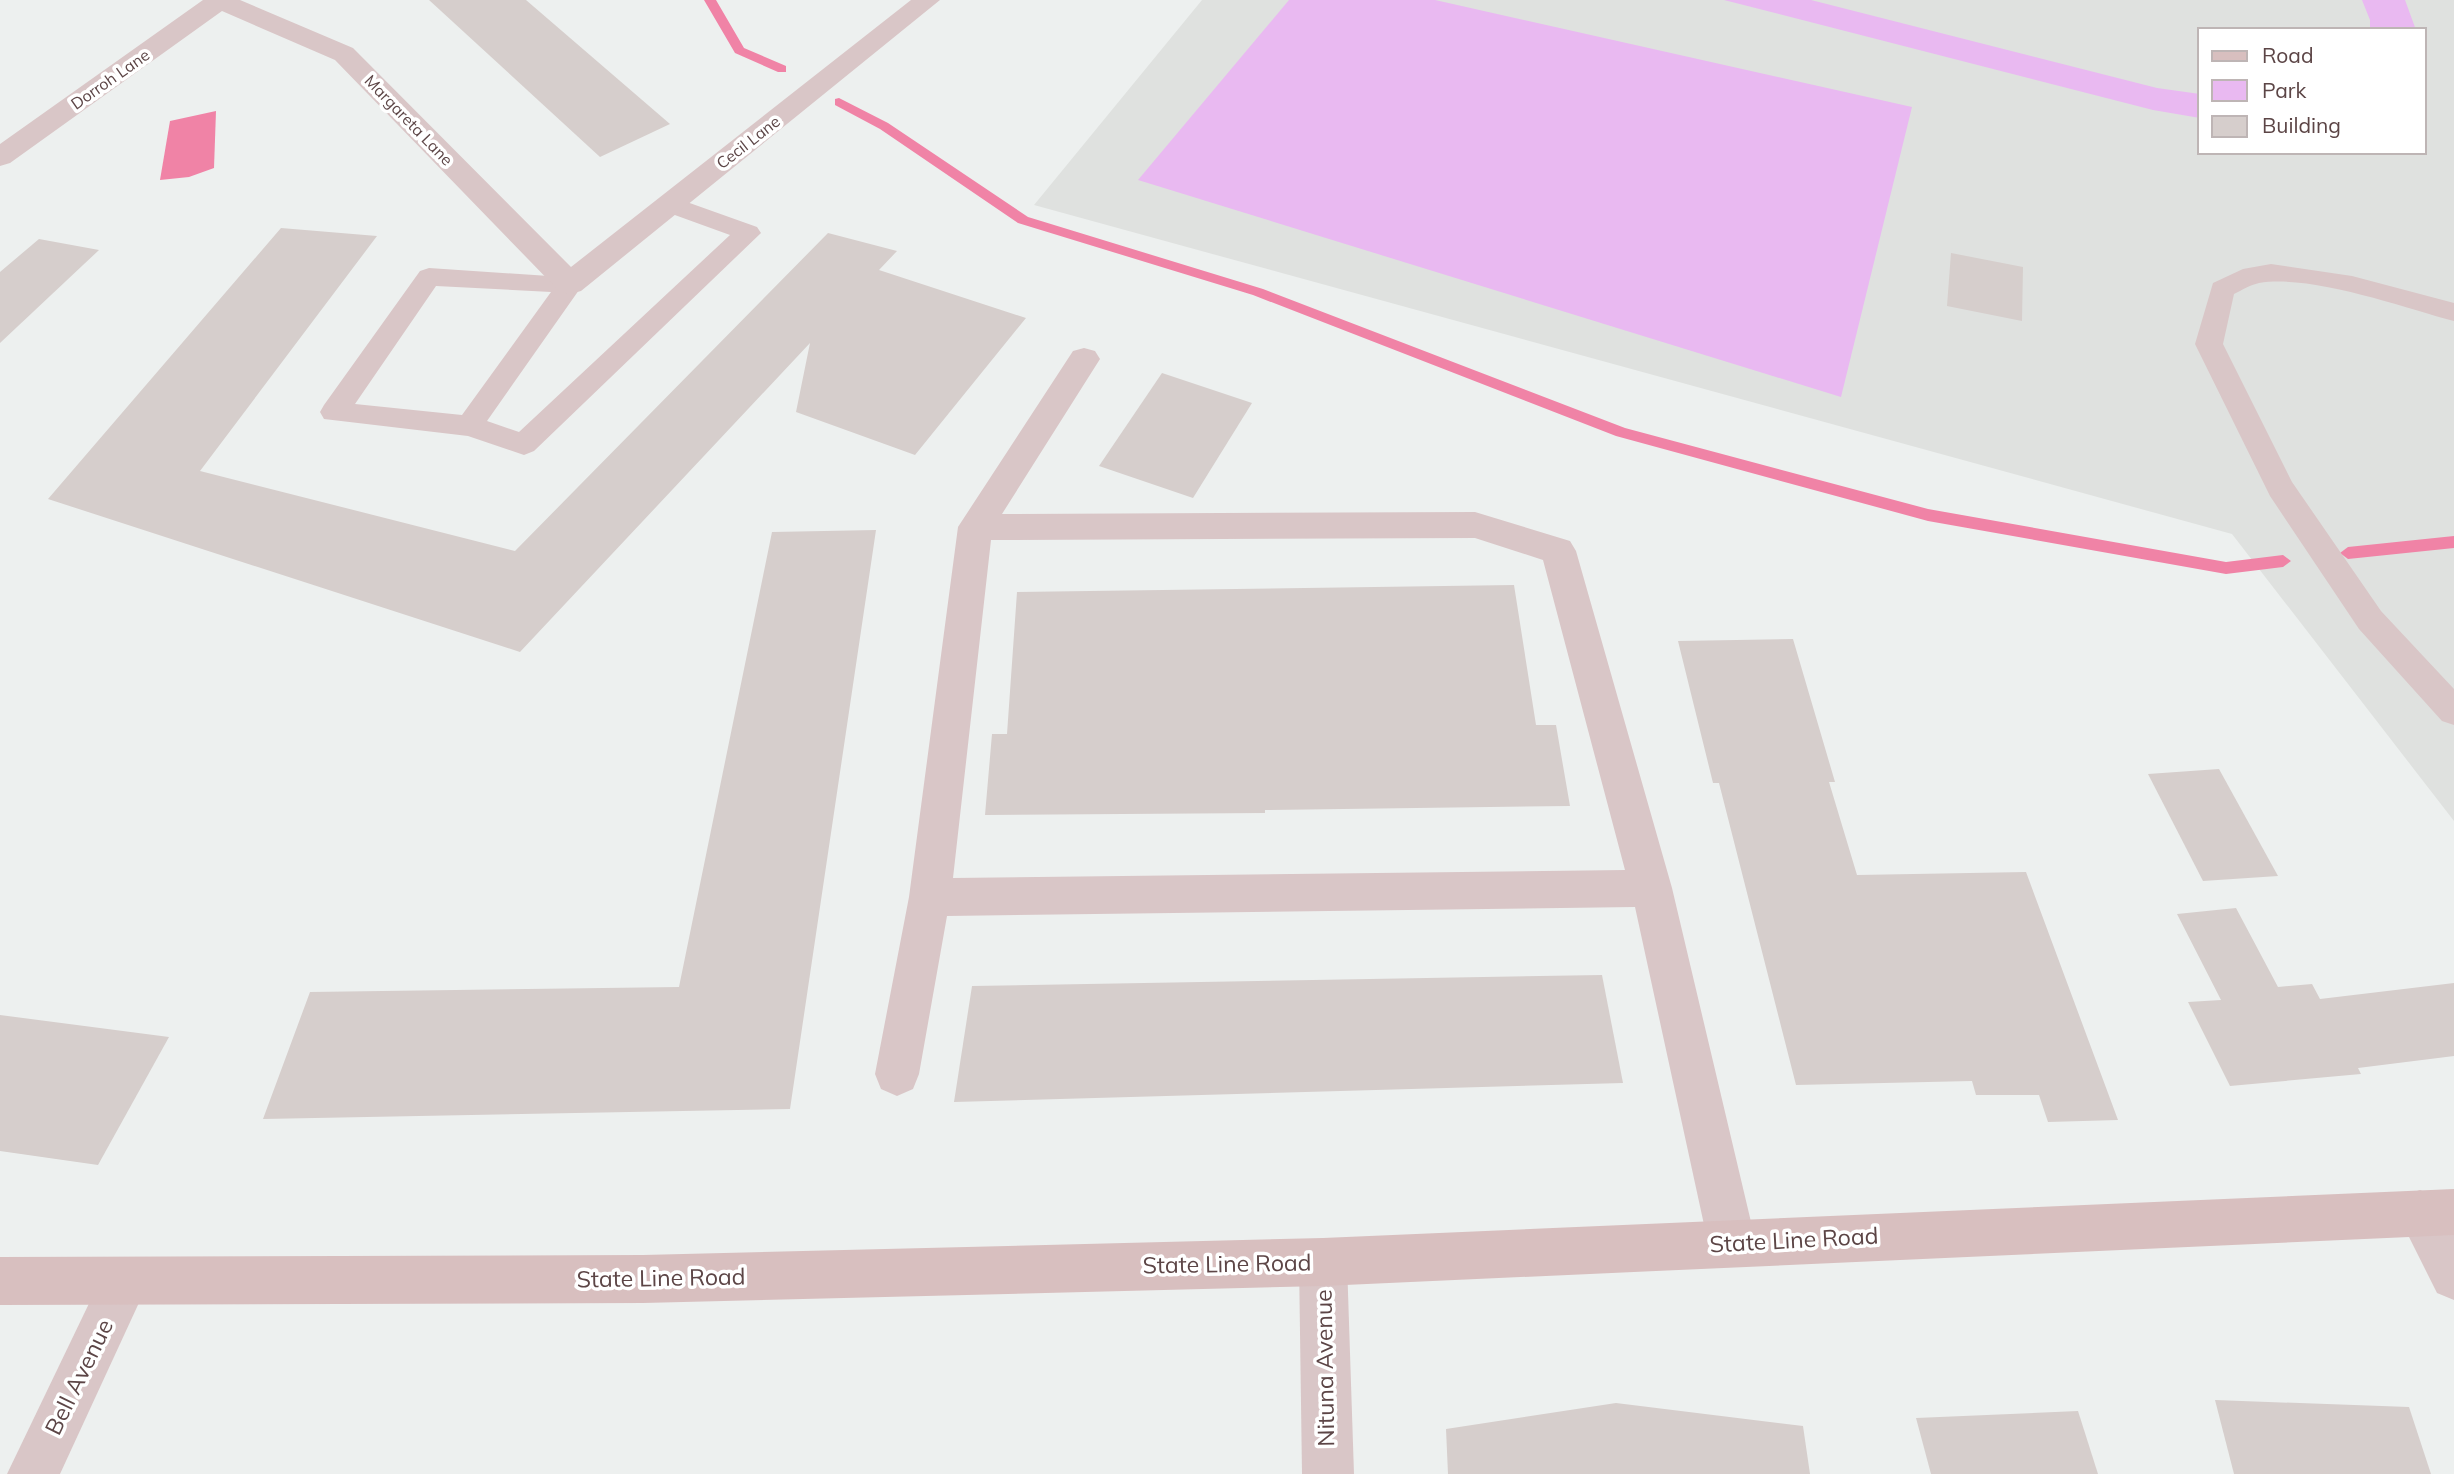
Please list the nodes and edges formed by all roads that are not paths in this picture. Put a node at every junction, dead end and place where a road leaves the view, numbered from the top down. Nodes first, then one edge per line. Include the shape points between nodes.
1 (219, 0) edge
2 (927, 0) edge
3 (0, 157) edge
4 (670, 204) junction
5 (570, 284) junction
6 (2454, 312) edge
7 (1084, 359) dead end
8 (469, 426) junction
9 (975, 527) junction
10 (2454, 711) edge
11 (1651, 888) junction
12 (930, 897) junction
13 (897, 1074) dead end
14 (2437, 1213) edge
15 (1732, 1243) junction
16 (1322, 1262) junction
17 (2454, 1276) edge
18 (0, 1281) edge
19 (125, 1282) junction
20 (33, 1474) edge
21 (1328, 1474) edge

1 - 3 street, Dorroh Lane
1 - 5 street, Margareta Lane via 344,54
2 - 4 street, Cecil Lane
4 - 5 street, Cecil Lane
4 - 8 lane via 748,233 524,444
5 - 8 lane
5 - 8 lane via 429,277 334,412
6 - 10 lane via 2283,273 2252,275 2222,289 2209,344 2280,488 2370,620
7 - 9 street
9 - 11 street via 1475,525 1559,551
9 - 12 street
11 - 12 street
11 - 15 street
12 - 13 street
14 - 15 street, State Line Road
14 - 17 street
15 - 16 street, State Line Road
16 - 19 street, State Line Road via 643,1279
16 - 21 street, Nituna Avenue
18 - 19 street, State Line Road
19 - 20 street, Bell Avenue

